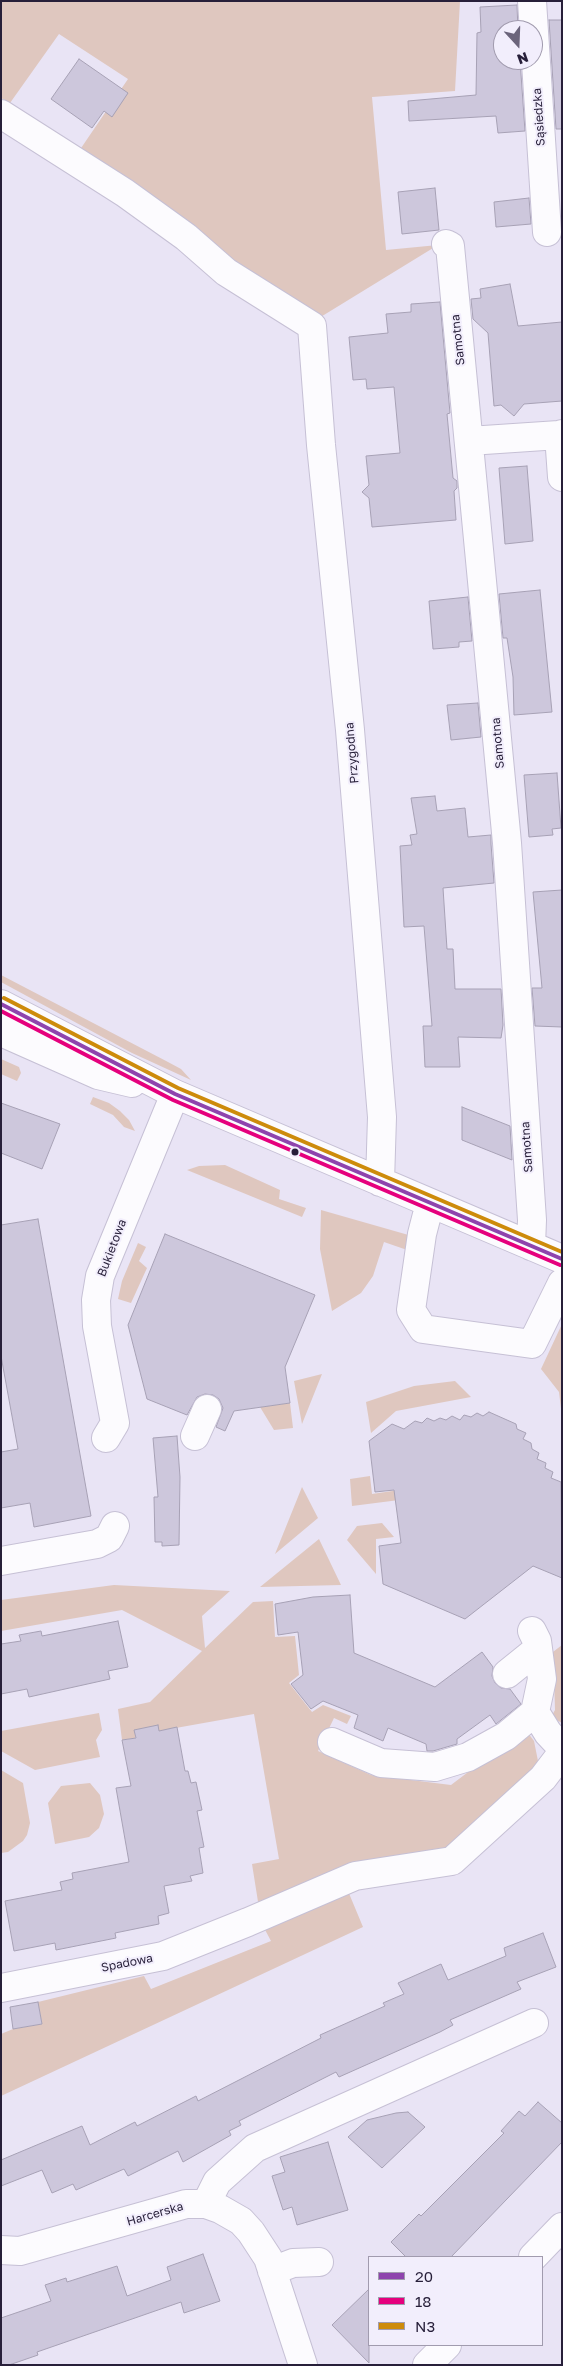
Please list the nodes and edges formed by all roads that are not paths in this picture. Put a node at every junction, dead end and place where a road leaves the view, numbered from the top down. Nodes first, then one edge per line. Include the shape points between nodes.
1 (532, 1) edge
2 (1, 114) edge
3 (547, 232) dead end
4 (446, 244) dead end
5 (560, 434) edge
6 (469, 441) junction
7 (562, 477) edge
8 (1, 1004) edge
9 (1, 1032) edge
10 (174, 1094) junction
11 (380, 1182) junction
12 (430, 1203) junction
13 (531, 1246) junction
14 (562, 1259) edge
15 (562, 1283) edge
16 (207, 1409) dead end
17 (195, 1436) dead end
18 (106, 1438) dead end
19 (115, 1526) dead end
20 (1, 1562) edge
21 (507, 1674) dead end
22 (535, 1712) junction
23 (332, 1742) dead end
24 (562, 1748) edge
25 (562, 1753) edge
26 (1, 1988) edge
27 (534, 2023) dead end
28 (206, 2204) junction
29 (562, 2228) edge
30 (1, 2250) edge
31 (533, 2256) edge
32 (320, 2262) dead end
33 (272, 2270) junction
34 (446, 2346) edge
35 (303, 2365) edge
36 (427, 2365) edge

1 - 3 street, Sąsiedzka
2 - 11 street, Przygodna via 125,193 186,237 226,272 312,326 320,445 350,730 382,1117
4 - 6 street, Samotna via 450,246
5 - 6 street
5 - 7 street
6 - 13 street, Samotna via 507,843 532,1220
8 - 10 street
9 - 10 street via 98,1074
10 - 11 street
10 - 18 street, Bukietowa via 100,1276 96,1300 97,1326 115,1423
11 - 12 street
12 - 13 street
12 - 15 street via 411,1310 423,1329 532,1344
13 - 14 street
16 - 17 street
19 - 20 street via 109,1538 97,1544
21 - 22 street via 535,1640 542,1679
22 - 23 street via 506,1736 468,1758 435,1767 381,1763
22 - 24 street
25 - 26 street, Spadowa via 543,1778 452,1861 355,1876 163,1956
27 - 28 street via 255,2148 217,2182
28 - 30 street, Harcerska via 186,2204 20,2251
28 - 33 street, Harcerska via 241,2221 251,2232
29 - 31 street
32 - 33 street via 293,2263
33 - 35 street, Harcerska
34 - 36 street

